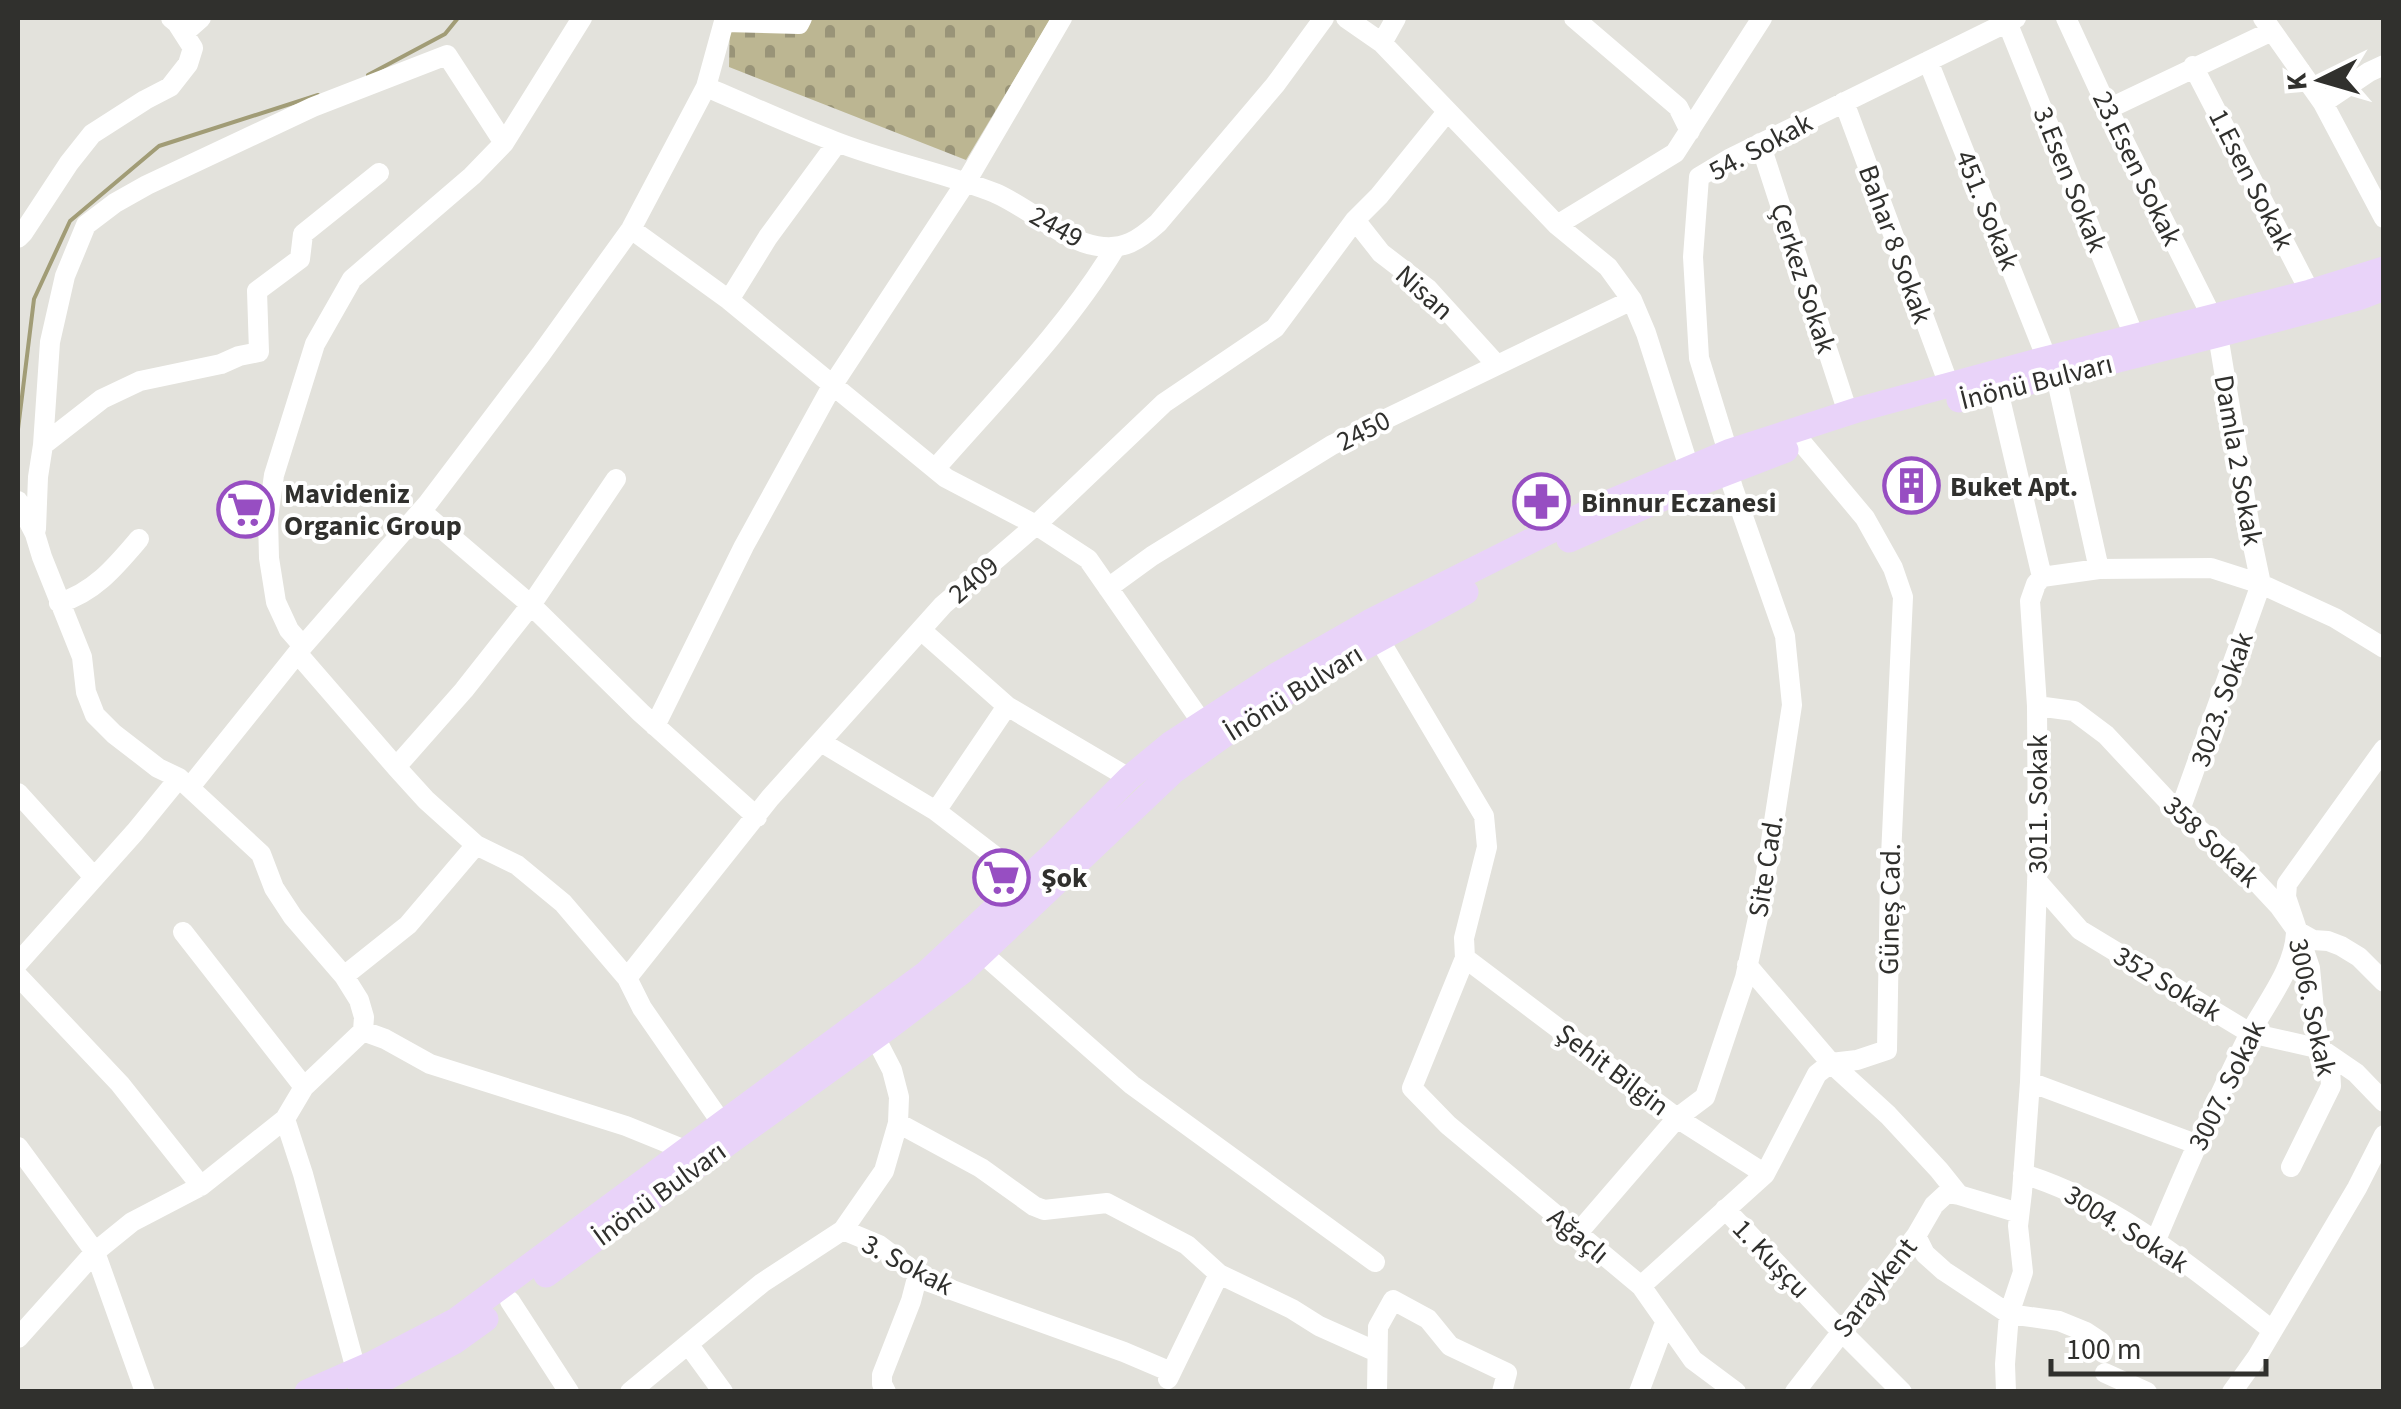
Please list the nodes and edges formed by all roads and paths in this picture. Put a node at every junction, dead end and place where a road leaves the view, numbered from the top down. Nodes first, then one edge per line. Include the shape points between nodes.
1 (201, 18) edge
2 (582, 18) edge
3 (802, 18) edge
4 (1062, 18) edge
5 (1324, 18) edge
6 (1346, 18) edge
7 (1396, 18) edge
8 (1574, 18) edge
9 (1762, 18) edge
10 (2066, 18) edge
11 (725, 20) edge
12 (2012, 20) edge
13 (2267, 24) edge
14 (177, 25) edge
15 (1382, 44) junction
16 (1928, 61) junction
17 (2384, 65) edge
18 (2193, 66) junction
19 (706, 88) junction
20 (1844, 102) junction
21 (2323, 104) junction
22 (2108, 109) junction
23 (1448, 112) junction
24 (1690, 131) junction
25 (837, 142) junction
26 (504, 143) junction
27 (1760, 143) junction
28 (1675, 153) junction
29 (379, 173) dead end
30 (1699, 177) junction
31 (966, 182) junction
32 (2384, 218) edge
33 (1356, 220) junction
34 (1557, 225) junction
35 (631, 229) junction
36 (18, 238) edge
37 (1116, 248) junction
38 (2384, 270) edge
39 (2384, 288) edge
40 (2310, 292) junction
41 (729, 300) junction
42 (1632, 300) junction
43 (2215, 326) junction
44 (2134, 336) junction
45 (1496, 364) junction
46 (2051, 368) junction
47 (832, 386) junction
48 (1949, 386) junction
49 (1998, 390) junction
50 (1848, 413) junction
51 (1803, 444) junction
52 (43, 445) junction
53 (1728, 462) junction
54 (935, 469) junction
55 (1692, 478) junction
56 (616, 480) dead end
57 (21, 506) edge
58 (421, 510) junction
59 (1036, 525) junction
60 (35, 534) junction
61 (139, 538) dead end
62 (2100, 570) junction
63 (2042, 577) junction
64 (2262, 584) junction
65 (1108, 588) junction
66 (60, 603) junction
67 (530, 605) junction
68 (921, 630) junction
69 (1379, 638) junction
70 (2384, 648) edge
71 (301, 650) junction
72 (1007, 706) junction
73 (2037, 706) junction
74 (1203, 724) junction
75 (655, 726) junction
76 (821, 742) junction
77 (2384, 749) edge
78 (396, 767) junction
79 (1129, 778) junction
80 (184, 782) junction
81 (18, 793) edge
82 (936, 811) junction
83 (2179, 813) junction
84 (756, 816) junction
85 (476, 845) junction
86 (94, 877) junction
87 (1026, 880) junction
88 (2037, 881) junction
89 (2296, 931) junction
90 (183, 932) dead end
91 (972, 945) junction
92 (1465, 958) junction
93 (18, 963) edge
94 (1748, 965) junction
95 (18, 976) edge
96 (344, 976) junction
97 (628, 978) junction
98 (2384, 982) edge
99 (363, 1031) junction
100 (2250, 1033) junction
101 (875, 1037) junction
102 (2321, 1049) junction
103 (1831, 1062) junction
104 (2030, 1082) junction
105 (304, 1087) junction
106 (2384, 1102) edge
107 (1677, 1118) junction
108 (284, 1119) junction
109 (898, 1124) junction
110 (729, 1129) junction
111 (2384, 1135) edge
112 (2196, 1144) junction
113 (18, 1147) edge
114 (686, 1150) junction
115 (2291, 1168) dead end
116 (1765, 1174) junction
117 (2023, 1174) junction
118 (201, 1186) junction
119 (1959, 1195) junction
120 (1726, 1209) junction
121 (2020, 1212) junction
122 (843, 1230) junction
123 (1577, 1234) junction
124 (1916, 1236) junction
125 (2156, 1240) junction
126 (95, 1252) junction
127 (1375, 1262) dead end
128 (918, 1274) junction
129 (1219, 1274) junction
130 (1641, 1286) junction
131 (510, 1301) junction
132 (2009, 1314) junction
133 (1668, 1325) junction
134 (1840, 1330) junction
135 (2272, 1330) junction
136 (18, 1338) edge
137 (2101, 1342) dead end
138 (688, 1344) junction
139 (1377, 1352) junction
140 (2105, 1372) dead end
141 (360, 1386) edge
142 (146, 1392) edge
143 (307, 1392) edge
144 (569, 1392) edge
145 (630, 1392) edge
146 (723, 1392) edge
147 (886, 1392) edge
148 (1376, 1392) edge
149 (1502, 1392) edge
150 (1638, 1392) edge
151 (1736, 1392) edge
152 (1794, 1392) edge
153 (1902, 1392) edge
154 (2006, 1392) edge
155 (2147, 1392) edge
156 (2232, 1392) edge

1 - 14 street
2 - 26 street
3 - 11 street via 799,24
4 - 31 street
5 - 37 street, 2449 via 1158,223 1136,242
6 - 15 street
7 - 15 street
8 - 24 street via 1678,107
9 - 24 street
10 - 22 street, 23.Esen Sokak
11 - 19 street
12 - 16 street, 54. Sokak
12 - 44 street, 3.Esen Sokak
13 - 18 street
13 - 21 street
14 - 36 street via 193,48 188,64 170,87 92,134
15 - 23 street
16 - 20 street, 54. Sokak
16 - 46 street, 451. Sokak
17 - 21 street
18 - 22 street
18 - 40 street, 1.Esen Sokak
19 - 25 street, 2449
19 - 35 street
20 - 27 street, 54. Sokak
20 - 48 street, Bahar 8 Sokak
21 - 32 street
22 - 43 street, 23.Esen Sokak
23 - 33 street, 2409
23 - 34 street
24 - 28 street
25 - 31 street, 2449
25 - 41 street
26 - 52 street via 447,55 313,107 116,202 86,224 65,276 50,342
26 - 71 street via 352,279 316,344 274,476 268,518 276,602
27 - 30 street, 54. Sokak
27 - 50 street, Çerkez Sokak
28 - 30 street
28 - 34 street
29 - 52 street via 303,234 300,259 257,291 259,352 140,381 102,399
30 - 53 street, 54. Sokak via 1693,258 1700,358
31 - 37 street, 2449 via 1014,201 1070,237
31 - 47 street
33 - 45 street, Nisan via 1380,253 1428,289
33 - 59 street, 2409 via 1275,328 1164,403
34 - 42 street via 1608,267
35 - 41 street
35 - 58 street
37 - 54 street via 1062,323
38 - 40 main road
39 - 43 main road, İnönü Bulvarı
40 - 43 main road
41 - 47 street
42 - 45 street, 2450
42 - 55 street
43 - 44 main road
43 - 46 main road, İnönü Bulvarı
43 - 64 street, Damla 2 Sokak
44 - 46 main road
45 - 65 street, 2450 via 1332,445
46 - 48 main road
46 - 49 main road, İnönü Bulvarı
46 - 62 street, 451. Sokak
47 - 54 street
47 - 75 street
48 - 50 main road
49 - 51 main road, İnönü Bulvarı
49 - 63 street
50 - 53 main road
51 - 53 main road, İnönü Bulvarı
51 - 103 street, Güneş Cad. via 1865,518 1903,596 1886,1050
52 - 60 street
53 - 55 main road, İnönü Bulvarı
53 - 94 street, Site Cad. via 1785,636 1792,705
54 - 59 street
55 - 69 main road, İnönü Bulvarı
55 - 74 main road, İnönü Bulvarı via 1600,506 1370,622
56 - 67 street
57 - 60 street
58 - 67 street
58 - 71 street
59 - 65 street via 1088,559
59 - 68 street, 2409
60 - 66 street
61 - 66 street via 106,578
62 - 63 street
62 - 64 street via 2210,568
63 - 73 street, 3011. Sokak via 2030,601
64 - 70 street
64 - 83 street, 3023. Sokak
65 - 74 street
66 - 80 street via 82,657 94,715
67 - 75 street
67 - 78 street
68 - 72 street
68 - 76 street, 2409
69 - 91 main road, İnönü Bulvarı via 1174,772
69 - 92 street via 1484,816 1487,847
71 - 78 street
71 - 80 street
72 - 79 street
72 - 82 street
73 - 83 street, 358 Sokak via 2074,711
73 - 88 street, 3011. Sokak
74 - 79 main road, İnönü Bulvarı
75 - 84 street
76 - 82 street
76 - 84 street, 2409
77 - 89 street, 3006. Sokak via 2287,884
78 - 85 street
79 - 87 main road, İnönü Bulvarı
80 - 86 street
80 - 96 street via 262,854 293,917
81 - 86 street
82 - 87 street
83 - 89 street, 358 Sokak via 2237,862
84 - 97 street, 2409
85 - 96 street via 408,924
85 - 97 street via 517,865 563,904
86 - 93 street
87 - 91 main road, İnönü Bulvarı
88 - 100 street, 352 Sokak via 2080,930
88 - 104 street, 3011. Sokak
89 - 98 street via 2350,952
89 - 100 street, 3007. Sokak via 2295,950
89 - 102 street, 3006. Sokak via 2310,968
90 - 105 street
91 - 101 main road, İnönü Bulvarı via 962,972
91 - 110 main road, İnönü Bulvarı via 926,973
91 - 127 street via 1132,1085
92 - 107 street, Şehit Bilgin
92 - 123 street, Ağaçlı via 1412,1088
94 - 103 street
94 - 107 street, Site Cad. via 1705,1096
95 - 118 street via 120,1084
96 - 99 street via 359,1000
97 - 110 street via 642,1008
99 - 105 street
99 - 114 street via 430,1064
100 - 102 street, 352 Sokak
100 - 112 street, 3007. Sokak
101 - 109 street, 3. Sokak via 892,1070
101 - 110 main road, İnönü Bulvarı
102 - 106 street
102 - 115 street, 3006. Sokak via 2331,1086
103 - 116 street via 1817,1074
103 - 119 street
104 - 112 street
104 - 117 street, 3011. Sokak
105 - 108 street
107 - 116 street, Şehit Bilgin
107 - 123 street, Site Cad.
108 - 118 street
108 - 141 street
109 - 122 street, 3. Sokak via 884,1171
109 - 129 street via 981,1168 1028,1204 1044,1210 1107,1203 1187,1245
110 - 114 main road, İnönü Bulvarı
110 - 131 main road, İnönü Bulvarı
111 - 135 street
112 - 125 street, 3007. Sokak
113 - 126 street
114 - 141 main road, İnönü Bulvarı
116 - 120 street
117 - 121 street, 3011. Sokak
117 - 125 street, 3004. Sokak via 2056,1184
118 - 126 street via 132,1222
119 - 121 street
119 - 124 street, Saraykent via 1947,1193 1934,1205
120 - 130 street
120 - 134 street, 1. Kuşçu
121 - 132 street, 3011. Sokak via 2022,1272
122 - 128 street, 3. Sokak via 879,1245
122 - 138 street
123 - 130 street, Ağaçlı
124 - 132 street via 1944,1271
124 - 134 street, Saraykent
125 - 135 street, 3004. Sokak
126 - 136 street
126 - 142 street
128 - 129 street, 3. Sokak via 1169,1375
128 - 147 street via 882,1375
129 - 139 street
130 - 133 street, Ağaçlı
131 - 141 main road, İnönü Bulvarı via 454,1342
131 - 144 street
132 - 137 street via 2058,1322
132 - 154 street, 3011. Sokak
133 - 150 street
133 - 151 street, Ağaçlı via 1693,1360
134 - 152 street, Saraykent
134 - 153 street, 1. Kuşçu
135 - 156 street
138 - 145 street
138 - 146 street
139 - 148 street
139 - 149 street via 1378,1328 1393,1300 1428,1318 1450,1346 1507,1373
140 - 155 street
141 - 143 main road, İnönü Bulvarı

